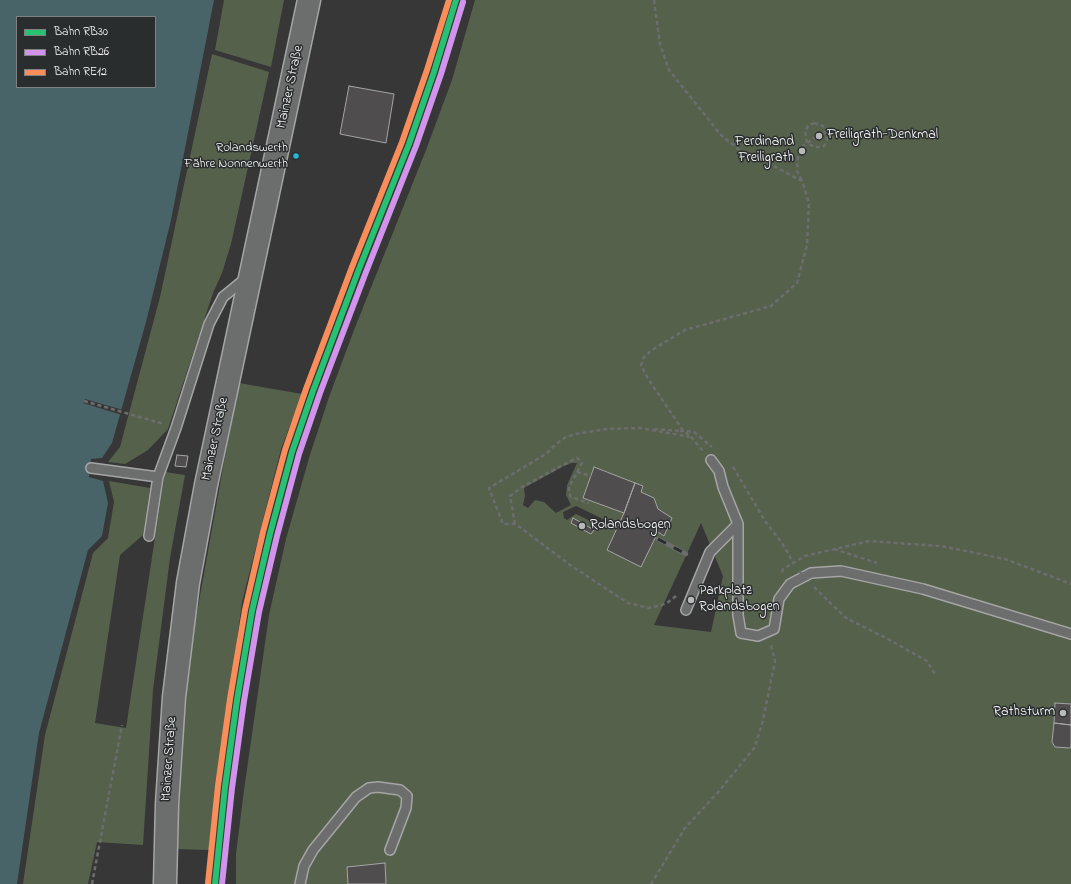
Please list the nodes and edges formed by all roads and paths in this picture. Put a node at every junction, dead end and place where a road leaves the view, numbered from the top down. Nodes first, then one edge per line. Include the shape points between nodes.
1 (309, 0) edge
2 (654, 0) edge
3 (815, 137) dead end
4 (807, 143) junction
5 (802, 181) junction
6 (250, 276) junction
7 (84, 401) dead end
8 (176, 428) junction
9 (640, 428) junction
10 (715, 450) dead end
11 (711, 460) dead end
12 (730, 464) dead end
13 (91, 468) dead end
14 (577, 472) junction
15 (591, 476) dead end
16 (158, 477) junction
17 (589, 503) dead end
18 (515, 524) junction
19 (738, 524) junction
20 (149, 536) dead end
21 (794, 564) junction
22 (799, 571) dead end
23 (700, 580) junction
24 (1071, 584) edge
25 (779, 599) junction
26 (686, 610) dead end
27 (768, 632) junction
28 (1071, 634) edge
29 (936, 676) dead end
30 (122, 726) dead end
31 (390, 850) dead end
32 (92, 884) edge
33 (165, 884) edge
34 (300, 884) edge
35 (651, 884) edge

1 - 6 main road, Mainzer Straße
2 - 5 path via 660,44 669,70 721,135 742,152
3 - 4 path
4 - 4 path via 815,147 826,144 823,126 814,123 808,126 805,132
4 - 5 path via 798,156 797,171
5 - 9 path via 809,202 807,246 797,283 771,306 685,330 644,357 641,365 647,377 682,429 692,438
6 - 8 lane via 223,297 209,324
6 - 33 main road, Mainzer Straße via 188,583 174,697
7 - 8 path
8 - 16 lane
9 - 10 path, bridge via 694,432
9 - 18 path via 606,429 566,437 546,454 489,488 503,524
11 - 19 lane via 719,471
12 - 21 path
13 - 16 lane
14 - 15 path
14 - 17 path via 568,493 571,497
14 - 18 path via 582,463 577,458 522,486 510,496
16 - 20 lane
18 - 23 path via 570,565 628,603 648,608 658,606
19 - 23 lane via 710,552
19 - 27 lane via 738,615 741,633 758,636
21 - 24 path via 805,556 870,541 941,546 1005,559
21 - 25 path via 783,569 775,590
22 - 29 path, bridge via 846,618 927,661
23 - 26 lane
25 - 27 lane via 774,629
25 - 28 lane via 790,584 811,573 841,571 923,589
27 - 35 path via 775,660 755,747 685,828
30 - 32 path
31 - 34 lane via 406,808 407,796 400,790 369,788 356,797 313,850 304,866

